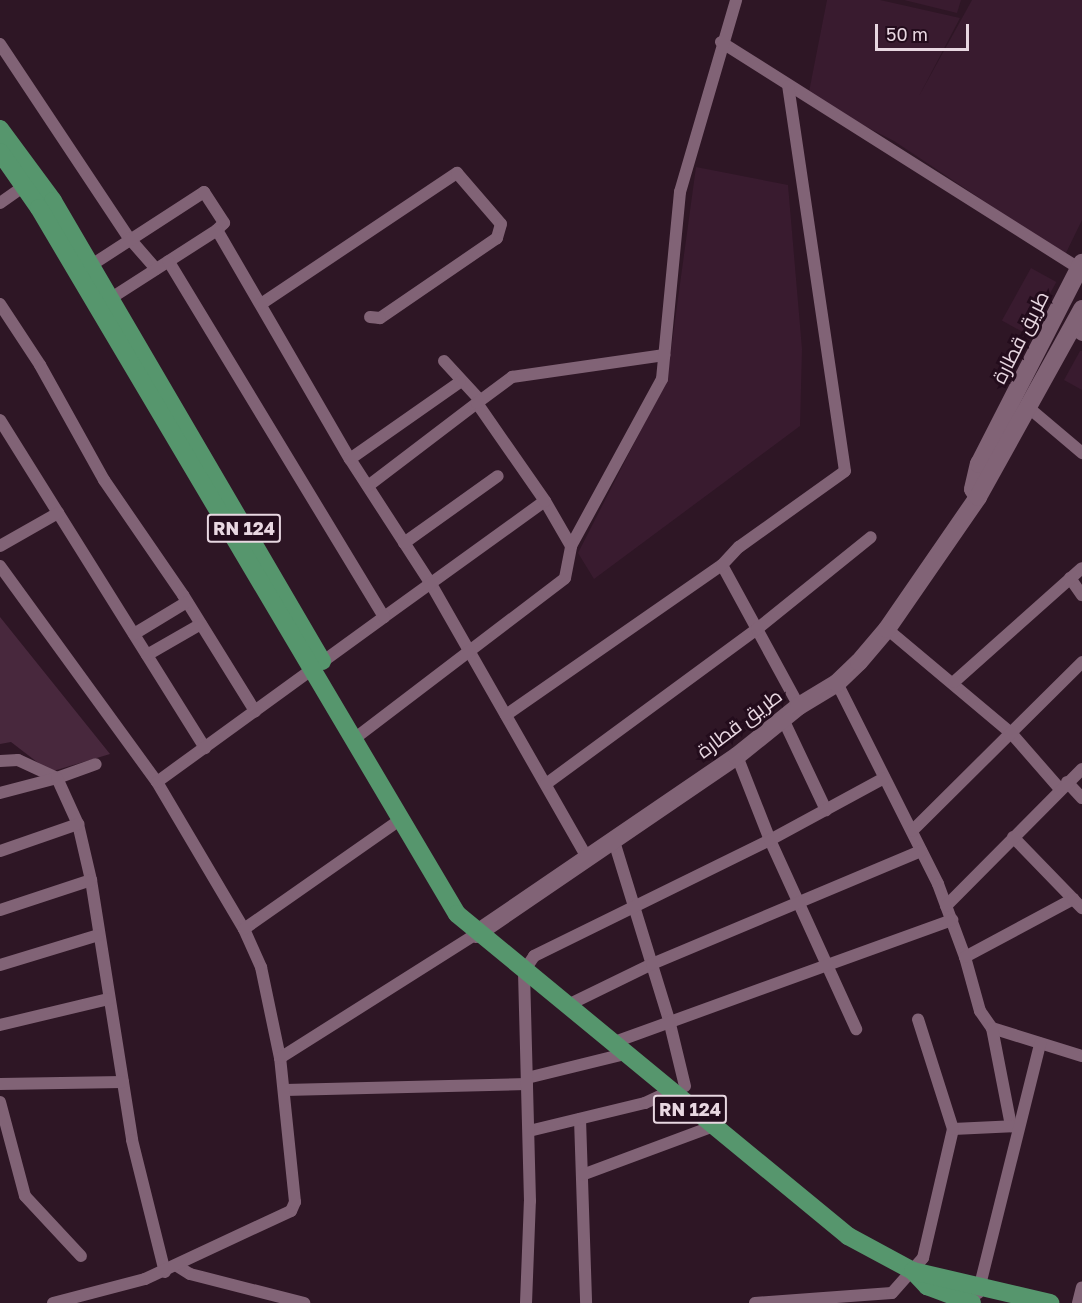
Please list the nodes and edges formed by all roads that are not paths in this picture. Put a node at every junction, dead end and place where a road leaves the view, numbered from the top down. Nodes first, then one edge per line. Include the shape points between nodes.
1 (736, 0) edge
2 (721, 42) junction
3 (0, 44) edge
4 (788, 86) junction
5 (0, 129) edge
6 (0, 152) edge
7 (31, 182) junction
8 (0, 203) edge
9 (217, 230) junction
10 (129, 238) junction
11 (168, 261) junction
12 (90, 266) junction
13 (1081, 267) edge
14 (156, 270) junction
15 (102, 303) junction
16 (0, 304) edge
17 (261, 304) junction
18 (1082, 309) edge
19 (370, 317) dead end
20 (1077, 332) edge
21 (664, 355) junction
22 (444, 361) dead end
23 (460, 382) junction
24 (479, 402) junction
25 (1029, 408) junction
26 (0, 420) edge
27 (1082, 453) edge
28 (350, 459) junction
29 (498, 476) dead end
30 (368, 486) junction
31 (978, 497) junction
32 (545, 501) junction
33 (58, 513) junction
34 (871, 537) dead end
35 (404, 543) junction
36 (0, 546) edge
37 (571, 546) junction
38 (722, 565) junction
39 (0, 566) edge
40 (1082, 568) edge
41 (1070, 578) junction
42 (431, 584) junction
43 (1082, 595) edge
44 (187, 602) junction
45 (384, 616) junction
46 (201, 624) junction
47 (757, 629) junction
48 (887, 629) junction
49 (134, 634) junction
50 (470, 654) junction
51 (147, 655) junction
52 (1082, 662) edge
53 (318, 667) junction
54 (954, 682) junction
55 (837, 683) junction
56 (799, 706) junction
57 (255, 711) junction
58 (506, 715) junction
59 (783, 719) junction
60 (1011, 733) junction
61 (358, 736) junction
62 (205, 748) junction
63 (736, 756) junction
64 (0, 761) edge
65 (96, 764) dead end
66 (1082, 769) edge
67 (57, 778) junction
68 (884, 778) junction
69 (157, 782) junction
70 (546, 784) junction
71 (1064, 786) junction
72 (0, 793) edge
73 (1082, 798) edge
74 (826, 810) junction
75 (401, 819) junction
76 (78, 824) junction
77 (912, 831) junction
78 (1013, 837) junction
79 (613, 838) junction
80 (770, 840) junction
81 (0, 851) edge
82 (921, 851) junction
83 (586, 856) junction
84 (91, 880) junction
85 (1077, 903) edge
86 (800, 905) junction
87 (946, 906) junction
88 (0, 910) edge
89 (633, 910) junction
90 (952, 921) junction
91 (244, 929) junction
92 (476, 934) junction
93 (99, 935) junction
94 (965, 957) junction
95 (652, 964) junction
96 (0, 965) edge
97 (827, 968) junction
98 (524, 971) junction
99 (108, 999) junction
100 (566, 1006) junction
101 (918, 1019) dead end
102 (669, 1020) junction
103 (0, 1025) edge
104 (992, 1028) junction
105 (856, 1029) dead end
106 (1040, 1044) junction
107 (619, 1049) junction
108 (1082, 1056) edge
109 (280, 1058) junction
110 (527, 1081) junction
111 (123, 1082) junction
112 (0, 1084) edge
113 (677, 1089) junction
114 (285, 1090) junction
115 (0, 1102) edge
116 (580, 1119) junction
117 (1016, 1126) junction
118 (711, 1127) junction
119 (953, 1129) junction
120 (529, 1131) junction
121 (582, 1175) junction
122 (81, 1256) dead end
123 (171, 1269) junction
124 (913, 1271) junction
125 (1082, 1287) edge
126 (975, 1298) edge
127 (53, 1303) edge
128 (304, 1303) edge
129 (526, 1303) edge
130 (586, 1303) edge
131 (755, 1303) edge
132 (1050, 1303) edge
133 (1078, 1303) edge

1 - 2 street
2 - 4 street
2 - 21 street via 680,192
3 - 10 street
4 - 13 street
4 - 38 street via 845,471 739,547
5 - 7 main road, RN 124
6 - 7 main road, RN 124
7 - 8 street
7 - 12 main road, RN 124
7 - 15 main road, RN 124
9 - 10 street via 224,223 204,192
9 - 11 street
9 - 17 street
10 - 12 street
10 - 14 street
11 - 14 street
11 - 45 street
12 - 15 main road, RN 124
13 - 31 main road, طريق قطارة via 979,464 973,489
14 - 15 street
15 - 53 main road, RN 124
16 - 44 street via 40,365 104,480
17 - 19 street via 457,173 501,224 497,238 380,318
17 - 28 street
18 - 20 main road, طريق قطارة
20 - 25 main road, طريق قطارة
21 - 24 street via 512,378
21 - 37 street via 662,379
22 - 23 street
23 - 24 street
23 - 28 street
24 - 30 street
24 - 32 street
25 - 27 street
25 - 31 main road, طريق قطارة
26 - 33 street
28 - 30 street
29 - 35 street
30 - 35 street
31 - 48 main road, طريق قطارة
32 - 37 street
32 - 42 street
33 - 36 street
33 - 49 street
34 - 47 street
35 - 42 street
37 - 50 street via 565,578
38 - 47 street
38 - 58 street
39 - 69 street
40 - 41 street
41 - 43 street
41 - 54 street
42 - 45 street
42 - 50 street
44 - 46 street
44 - 49 street
45 - 53 street
46 - 51 street
46 - 57 street
47 - 56 street
47 - 70 street
48 - 54 street
48 - 55 main road, طريق قطارة
49 - 51 street
50 - 58 street
50 - 61 street
51 - 62 street
52 - 60 street
53 - 57 street
53 - 61 main road, RN 124
54 - 60 street
55 - 56 main road, طريق قطارة
55 - 68 street
56 - 59 main road, طريق قطارة
57 - 62 street
58 - 70 street
59 - 63 main road, طريق قطارة
59 - 74 street
60 - 71 street
60 - 77 street
61 - 75 main road, RN 124
61 - 92 main road, RN 124 via 466,906
62 - 69 street
63 - 79 main road, طريق قطارة
63 - 80 street
64 - 67 street via 18,759
65 - 67 street
66 - 71 street
67 - 72 street
67 - 76 street
68 - 74 street
68 - 77 street
69 - 91 street
70 - 83 street
71 - 73 street
71 - 78 street
74 - 80 street
75 - 91 street
75 - 92 main road, RN 124 via 455,912
76 - 81 street
76 - 84 street
77 - 82 street
78 - 85 street
78 - 87 street
79 - 83 main road, طريق قطارة
79 - 89 street
80 - 86 street
80 - 89 street
82 - 86 street
82 - 87 street
83 - 92 main road, طريق قطارة
84 - 88 street
84 - 93 street
85 - 94 street
86 - 95 street
86 - 97 street
87 - 90 street
89 - 95 street
89 - 98 street via 534,956
90 - 94 street
90 - 97 street
91 - 109 street via 261,967
92 - 98 main road, RN 124
92 - 109 street
93 - 96 street
93 - 99 street
94 - 104 street via 980,1011
95 - 100 street
95 - 102 street
97 - 102 street
97 - 105 street
98 - 100 main road, RN 124
98 - 110 street
99 - 103 street
99 - 111 street
100 - 107 main road, RN 124
101 - 119 street
102 - 107 street
102 - 113 street
104 - 106 street
104 - 117 street
106 - 108 street
106 - 117 street
107 - 110 street
107 - 113 main road, RN 124
109 - 114 street
110 - 114 street
110 - 120 street
111 - 112 street
111 - 123 street via 141,1184
113 - 116 street via 645,1103
113 - 118 main road, RN 124
114 - 123 street via 295,1202 291,1211
115 - 122 street via 25,1196
116 - 120 street
116 - 121 street
117 - 119 street
117 - 126 street
118 - 121 street
118 - 124 main road, RN 124 via 848,1236
119 - 124 street via 923,1258
120 - 129 street
121 - 130 street
123 - 127 street
123 - 128 street
124 - 126 main road, RN 124
124 - 131 street via 892,1293
125 - 133 street
126 - 132 main road, RN 124

